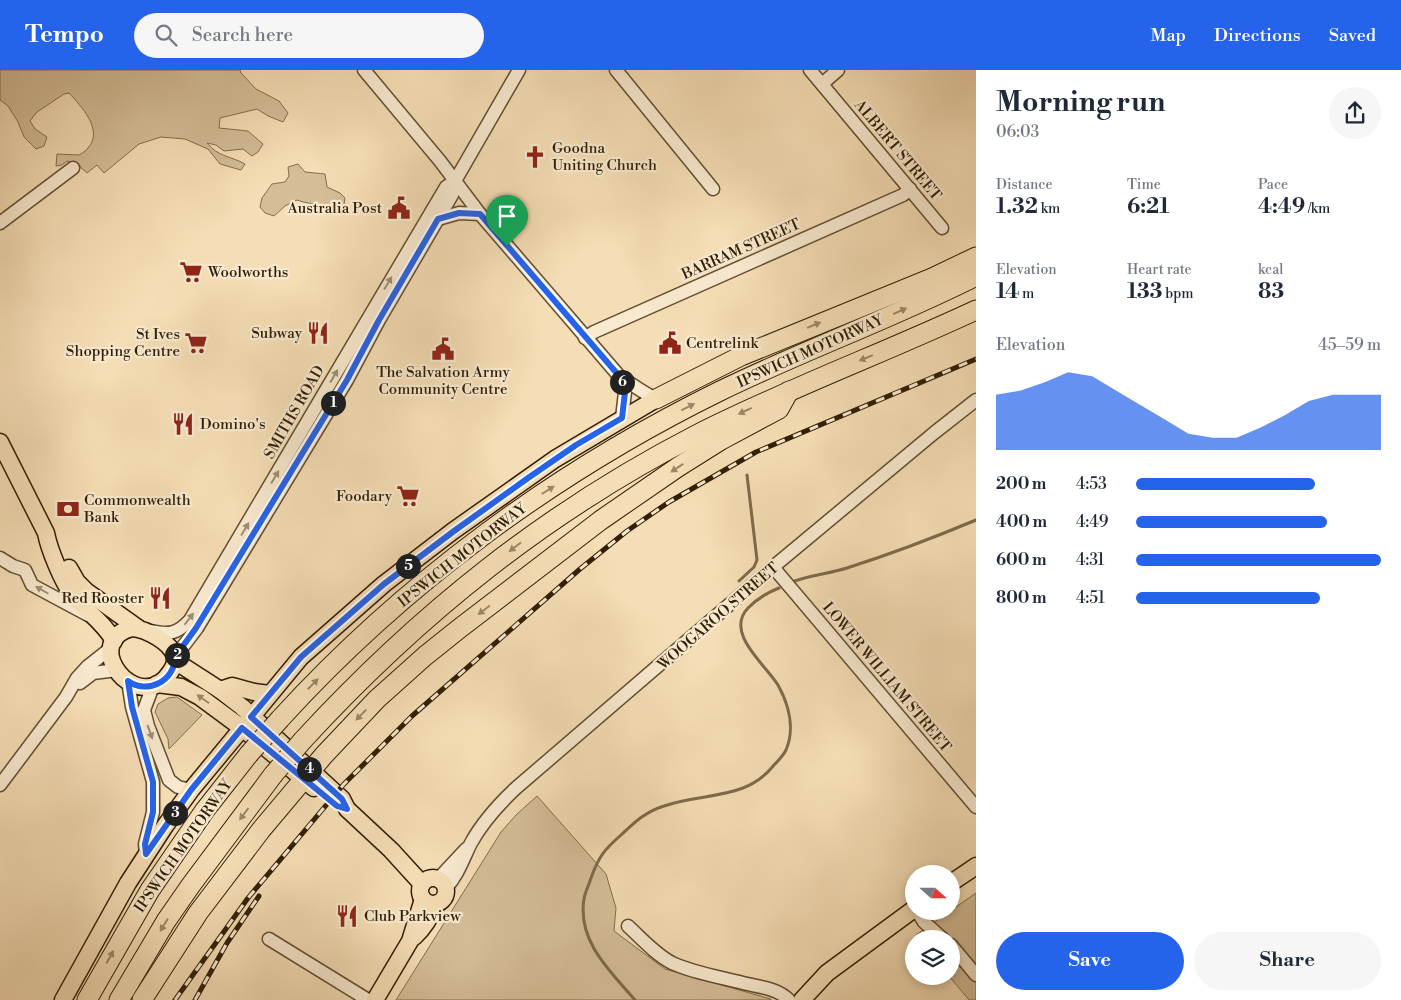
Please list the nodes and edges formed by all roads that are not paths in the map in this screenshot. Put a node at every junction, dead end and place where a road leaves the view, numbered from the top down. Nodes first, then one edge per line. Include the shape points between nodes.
1 (364, 70) edge
2 (519, 70) edge
3 (616, 70) edge
4 (810, 70) edge
5 (838, 70) edge
6 (822, 84) junction
7 (73, 168) dead end
8 (455, 181) junction
9 (713, 189) dead end
10 (910, 189) junction
11 (480, 214) junction
12 (438, 219) junction
13 (0, 223) edge
14 (942, 228) dead end
15 (976, 257) edge
16 (976, 276) edge
17 (976, 310) edge
18 (585, 338) junction
19 (620, 377) junction
20 (789, 392) junction
21 (656, 399) junction
22 (976, 400) edge
23 (622, 418) junction
24 (0, 442) edge
25 (46, 533) junction
26 (0, 558) edge
27 (773, 568) junction
28 (97, 619) junction
29 (142, 629) junction
30 (112, 644) junction
31 (175, 659) junction
32 (122, 676) junction
33 (155, 685) junction
34 (220, 690) junction
35 (269, 694) junction
36 (66, 697) junction
37 (246, 723) junction
38 (307, 775) junction
39 (0, 785) edge
40 (191, 790) junction
41 (976, 808) edge
42 (146, 854) junction
43 (976, 866) edge
44 (960, 877) edge
45 (433, 891) junction
46 (905, 916) edge
47 (923, 920) edge
48 (628, 926) dead end
49 (933, 930) edge
50 (269, 939) dead end
51 (960, 956) edge
52 (976, 975) edge
53 (63, 1000) edge
54 (87, 1000) edge
55 (119, 1000) edge
56 (142, 1000) edge
57 (368, 1000) edge
58 (375, 1000) edge
59 (789, 1000) edge
60 (802, 1000) edge

1 - 8 street
2 - 8 street, SMITHS ROAD
3 - 9 street
4 - 6 street, ALBERT STREET
5 - 6 street
6 - 10 street, ALBERT STREET
7 - 13 street
8 - 11 street
8 - 12 street, SMITHS ROAD via 452,195
29 -> 8 street, SMITHS ROAD via 168,634 190,620 446,187
10 - 14 street, ALBERT STREET
10 - 18 street, BARRAM STREET via 903,195
11 - 12 street via 459,213
11 - 18 street
12 - 31 street, SMITHS ROAD via 347,380
21 -> 15 highway via 741,356
54 -> 16 highway, IPSWICH MOTORWAY, bridge via 150,890 205,810 250,754 353,644 466,548 539,496 625,442 722,390
17 -> 20 highway, IPSWICH MOTORWAY
18 - 19 street
19 - 21 street
19 - 23 street via 625,392
20 -> 38 highway via 779,409 721,440 641,491 460,628 377,699
20 -> 55 highway, IPSWICH MOTORWAY, bridge via 705,430 592,494 452,595 404,637 273,775 191,884
21 - 23 main road
22 - 27 street, WOOGAROO STREET
23 - 35 main road via 548,464 384,584 301,657
24 - 25 main road
25 - 28 main road via 49,548 72,594
25 - 29 main road via 56,542 78,582 94,598
28 -> 26 street via 32,585 25,570
27 - 41 street, LOWER WILLIAM STREET
27 - 45 street, WOOGAROO STREET via 516,788 490,816
28 - 30 main road
29 - 30 main road via 121,632
29 - 31 main road via 163,642
30 - 32 main road via 111,660
30 - 36 street via 82,672
31 - 33 main road via 165,679
31 - 34 main road
32 - 33 main road via 139,686
32 - 36 street via 93,673
32 - 42 street via 153,782 153,812 145,844
37 -> 33 main road via 184,688
33 -> 40 street via 144,710 148,726 169,780 178,787
34 - 35 main road via 232,686
34 - 37 main road via 242,707
35 - 37 main road
36 - 39 street
37 - 38 main road
37 - 40 main road
38 - 45 main road
38 - 56 highway via 198,914
40 - 42 main road
42 - 53 main road
43 - 44 main road
45 - 58 main road, WOOGAROO STREET via 432,914 410,941
46 - 60 main road via 827,973
47 - 49 street
48 - 59 street via 651,949 673,963 771,989
50 - 57 street
51 - 52 street

